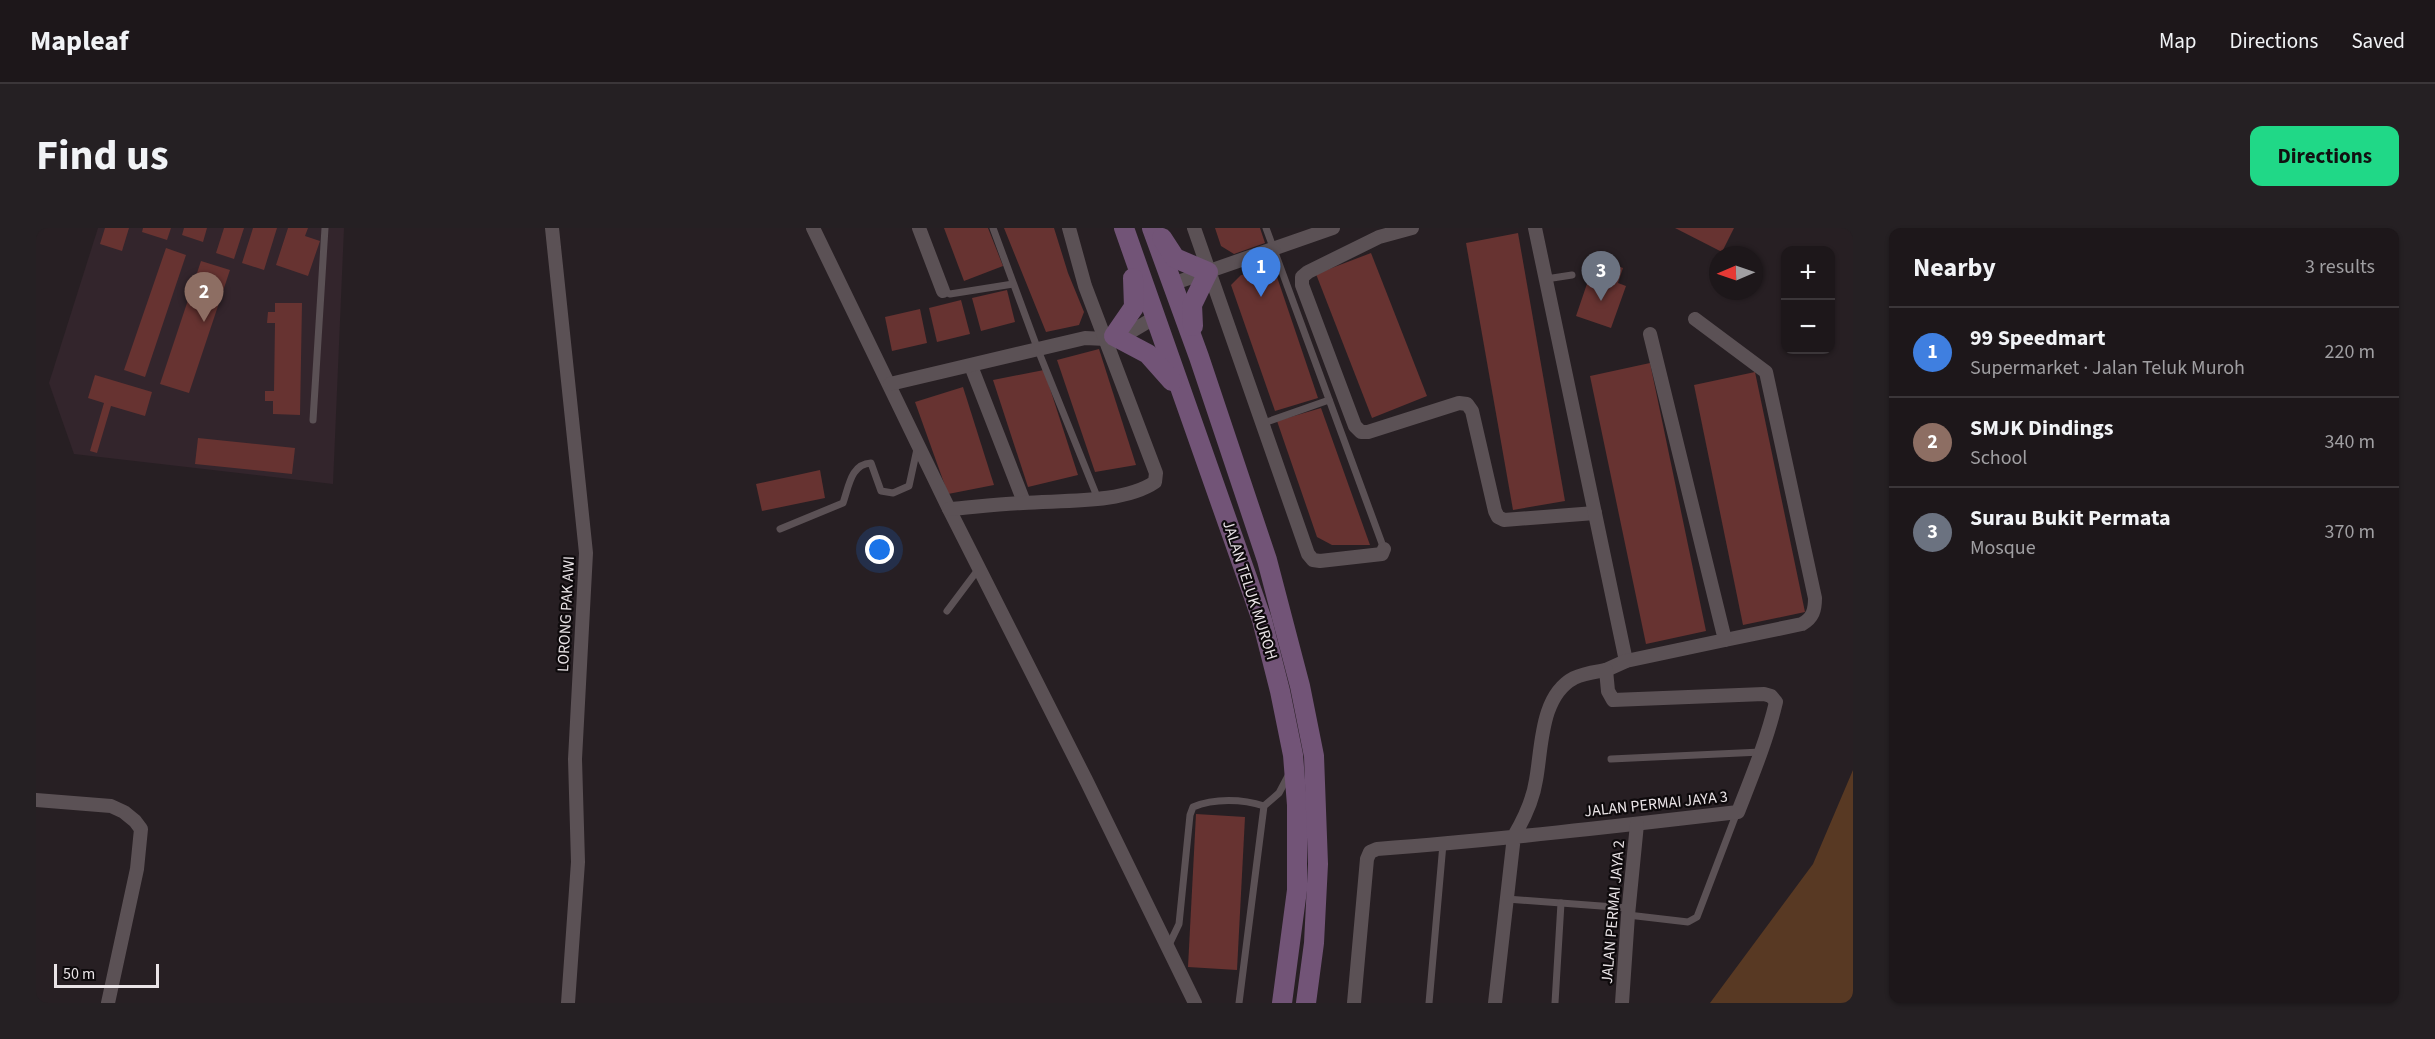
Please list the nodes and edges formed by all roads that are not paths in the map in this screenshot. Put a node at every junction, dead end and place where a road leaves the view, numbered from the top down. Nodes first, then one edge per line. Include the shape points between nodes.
1 (325, 228) edge
2 (552, 228) edge
3 (813, 228) edge
4 (919, 228) edge
5 (993, 228) edge
6 (1069, 228) edge
7 (1124, 228) edge
8 (1154, 228) edge
9 (1194, 228) edge
10 (1266, 228) edge
11 (1333, 228) edge
12 (1412, 228) edge
13 (1535, 228) edge
14 (1130, 248) junction
15 (1273, 249) junction
16 (1136, 268) junction
17 (1208, 272) junction
18 (1572, 275) dead end
19 (1546, 279) junction
20 (1013, 284) junction
21 (1172, 284) junction
22 (943, 291) joint
23 (1154, 318) junction
24 (1695, 319) dead end
25 (1189, 330) junction
26 (1650, 334) dead end
27 (1110, 338) junction
28 (1038, 350) junction
29 (1198, 357) junction
30 (971, 366) junction
31 (890, 384) junction
32 (1183, 395) junction
33 (1329, 400) junction
34 (313, 420) dead end
35 (1261, 424) junction
36 (918, 444) junction
37 (1098, 499) junction
38 (1024, 502) junction
39 (949, 509) junction
40 (1595, 513) junction
41 (780, 529) dead end
42 (1384, 549) joint
43 (980, 567) junction
44 (947, 611) dead end
45 (1725, 640) junction
46 (1626, 661) junction
47 (1606, 670) junction
48 (1761, 752) junction
49 (1293, 755) junction
50 (1611, 759) dead end
51 (36, 800) edge
52 (1264, 806) junction
53 (1738, 812) junction
54 (1637, 824) junction
55 (1514, 836) junction
56 (1443, 844) junction
57 (1507, 899) junction
58 (1561, 903) junction
59 (1628, 911) junction
60 (1168, 948) junction
61 (108, 1003) edge
62 (568, 1003) edge
63 (1195, 1003) edge
64 (1239, 1003) edge
65 (1282, 1003) edge
66 (1306, 1003) edge
67 (1354, 1003) edge
68 (1430, 1003) edge
69 (1495, 1003) edge
70 (1555, 1003) edge
71 (1622, 1003) edge

1 - 34 lane
2 - 62 street, LORONG PAK AWI via 586,553 575,759 578,862
3 - 31 street
4 - 22 street
5 - 20 lane
6 - 27 street via 1085,286
7 - 14 main road, JALAN TELUK MUROH
8 - 17 main road via 1175,258
8 - 21 main road, JALAN TELUK MUROH
9 - 17 street
10 - 15 lane
11 - 15 street
12 - 40 street via 1379,237 1302,277 1355,426 1368,432 1459,403 1467,404 1498,517
13 - 19 street
14 - 16 main road, JALAN TELUK MUROH
14 - 27 main road via 1134,307
15 - 17 street
15 - 33 lane
16 - 21 main road via 1150,278
16 - 23 main road, JALAN TELUK MUROH
17 - 21 street
17 - 29 main road via 1191,313
17 - 35 street
18 - 19 lane
19 - 40 street
20 - 22 lane via 950,294
20 - 28 lane
21 - 23 main road
21 - 25 main road, JALAN TELUK MUROH
23 - 25 main road via 1178,322
23 - 27 street
23 - 32 main road, JALAN TELUK MUROH
24 - 45 street via 1766,372 1815,598 1815,609 1802,624
25 - 29 main road, JALAN TELUK MUROH
26 - 45 street
27 - 28 street via 1085,338
27 - 32 main road via 1148,354
27 - 37 street via 1156,473 1155,482 1145,489
28 - 30 street
28 - 37 lane
29 - 66 main road, JALAN TELUK MUROH via 1273,581 1314,756 1318,864
30 - 31 street
30 - 38 street
31 - 36 street
32 - 49 main road, JALAN TELUK MUROH via 1262,620
33 - 35 lane
33 - 42 lane
35 - 42 street via 1313,560 1382,554
36 - 39 street
36 - 41 lane via 909,486 893,493 881,491 871,463 863,463 856,467 843,502
37 - 38 street
38 - 39 street
39 - 43 street
40 - 46 street
43 - 44 lane
43 - 60 street
45 - 46 street
46 - 47 street
47 - 48 street, JALAN PERMAI JAYA 3 via 1613,700 1771,696 1776,702
47 - 55 street via 1573,678 1554,699 1542,725 1536,782 1525,817
48 - 50 lane
48 - 53 street, JALAN PERMAI JAYA 3
49 - 52 lane via 1285,784
49 - 65 main road, JALAN TELUK MUROH via 1297,890
51 - 61 street via 111,807 124,812 141,829 137,869
52 - 60 lane via 1246,800 1193,807 1179,924
52 - 64 lane
53 - 54 street, JALAN PERMAI JAYA 3
53 - 59 lane via 1697,917 1688,922
54 - 55 street, JALAN PERMAI JAYA 3
54 - 59 street, JALAN PERMAI JAYA 2
55 - 56 street, JALAN PERMAI JAYA 3
55 - 57 street
56 - 67 street, JALAN PERMAI JAYA 3 via 1370,852
56 - 68 lane
57 - 58 lane
57 - 69 street
58 - 59 lane
58 - 70 lane
59 - 71 street, JALAN PERMAI JAYA 2
60 - 63 street

